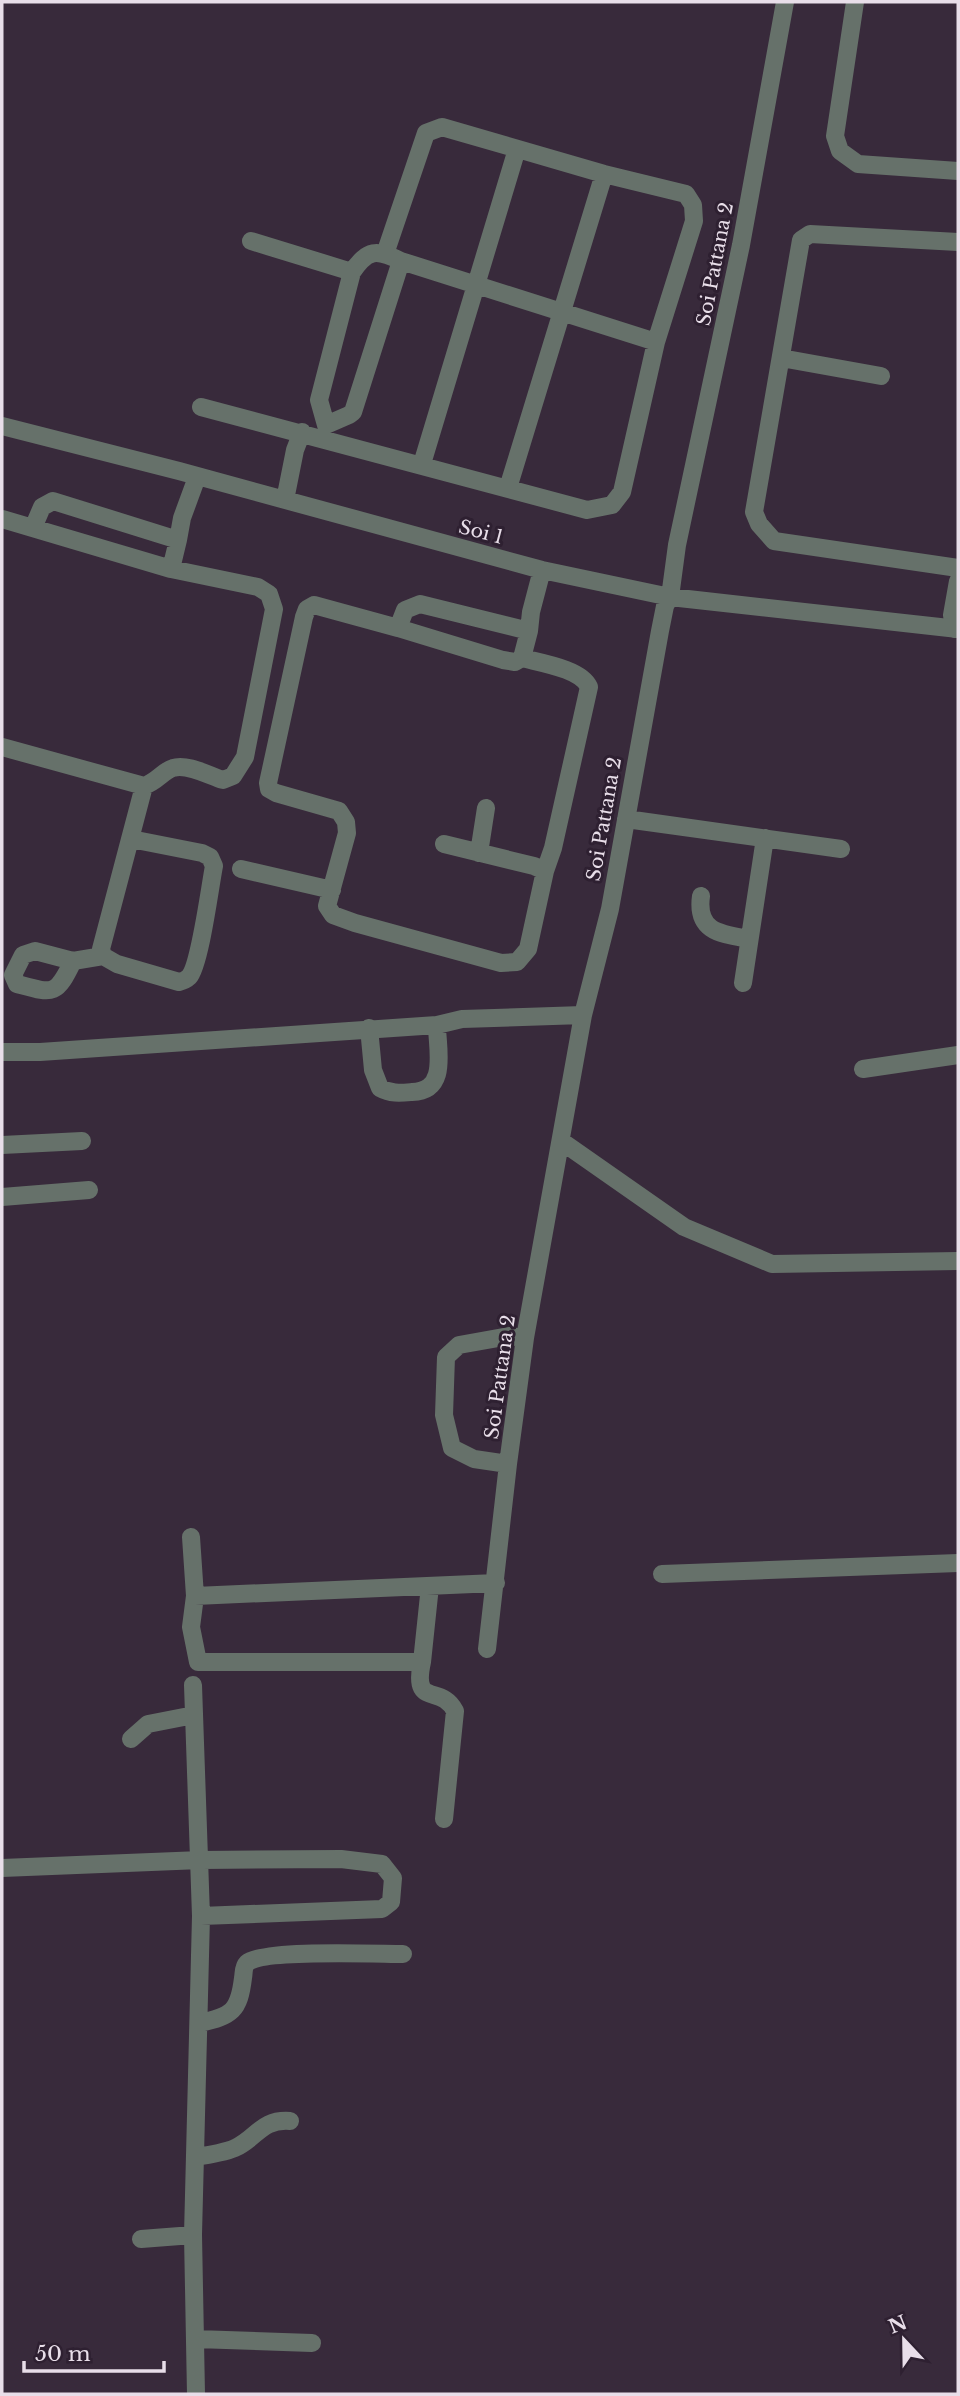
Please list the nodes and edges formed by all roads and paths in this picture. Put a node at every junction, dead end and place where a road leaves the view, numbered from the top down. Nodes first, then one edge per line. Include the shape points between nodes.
1 (785, 2) edge
2 (855, 2) edge
3 (517, 149) junction
4 (958, 171) edge
5 (604, 174) junction
6 (251, 241) dead end
7 (958, 242) edge
8 (393, 257) junction
9 (352, 272) junction
10 (475, 283) junction
11 (562, 311) junction
12 (656, 342) junction
13 (781, 358) junction
14 (881, 376) dead end
15 (201, 407) dead end
16 (2, 426) edge
17 (302, 432) junction
18 (324, 432) junction
19 (422, 464) junction
20 (197, 477) junction
21 (508, 488) junction
22 (285, 500) junction
23 (2, 519) edge
24 (33, 528) junction
25 (178, 540) junction
26 (958, 568) edge
27 (170, 569) junction
28 (542, 570) junction
29 (958, 581) edge
30 (670, 597) junction
31 (398, 628) junction
32 (956, 629) edge
33 (528, 631) junction
34 (522, 657) junction
35 (2, 747) edge
36 (144, 786) junction
37 (485, 808) dead end
38 (626, 819) junction
39 (765, 838) junction
40 (131, 839) junction
41 (444, 844) dead end
42 (841, 849) dead end
43 (479, 853) junction
44 (241, 869) dead end
45 (545, 871) junction
46 (332, 890) junction
47 (701, 895) dead end
48 (749, 939) junction
49 (103, 956) junction
50 (73, 961) dead end
51 (743, 983) dead end
52 (583, 1015) junction
53 (437, 1031) junction
54 (370, 1036) junction
55 (2, 1052) edge
56 (958, 1055) edge
57 (863, 1069) dead end
58 (82, 1141) dead end
59 (561, 1141) junction
60 (2, 1145) edge
61 (89, 1190) dead end
62 (2, 1196) edge
63 (958, 1261) edge
64 (526, 1338) junction
65 (508, 1464) junction
66 (191, 1537) dead end
67 (958, 1563) edge
68 (663, 1574) dead end
69 (488, 1583) junction
70 (430, 1586) junction
71 (194, 1597) junction
72 (487, 1649) dead end
73 (422, 1662) junction
74 (193, 1685) dead end
75 (194, 1715) junction
76 (131, 1739) dead end
77 (444, 1819) dead end
78 (201, 1860) junction
79 (2, 1868) edge
80 (201, 1916) junction
81 (403, 1954) dead end
82 (200, 2023) junction
83 (290, 2121) dead end
84 (195, 2157) junction
85 (193, 2235) junction
86 (141, 2239) dead end
87 (196, 2339) junction
88 (312, 2343) dead end
89 (196, 2394) edge

1 - 30 street, Soi Pattana 2
2 - 4 street via 835,136 840,151 858,163
3 - 5 street
3 - 8 street via 442,127 426,133
3 - 10 street
5 - 11 street
5 - 12 street via 686,194 693,205 694,222
6 - 9 street
7 - 13 street via 810,234 801,240
8 - 9 street via 368,254
8 - 10 street
8 - 18 street via 352,412
9 - 18 street via 319,400
10 - 11 street
10 - 19 street
11 - 12 street
11 - 21 street
12 - 21 street via 622,492 612,505 587,510
13 - 14 street
13 - 26 street via 754,512 759,524 774,541
15 - 17 street
16 - 20 street, Soi 1
17 - 18 street
17 - 22 street
18 - 19 street
19 - 21 street
20 - 22 street, Soi 1
20 - 25 street
22 - 28 street, Soi 1
23 - 24 street
24 - 25 street via 42,507 53,501
24 - 27 street
25 - 27 street
27 - 36 street via 258,587 269,594 274,609 241,767 223,780 172,768
28 - 30 street, Soi 1
28 - 33 street
29 - 32 street via 952,615
30 - 32 street, Soi 1
30 - 38 street, Soi Pattana 2
31 - 33 street via 405,610 420,604
31 - 34 street via 503,660 515,662
31 - 46 street via 314,605 304,617 268,783 269,789 339,811 343,817 346,833
33 - 34 street
34 - 45 street via 578,674 589,687
35 - 36 street
36 - 40 street
37 - 43 street
38 - 39 street
38 - 52 street, Soi Pattana 2 via 610,909
39 - 42 street
39 - 48 street
40 - 49 street via 104,933
40 - 49 street via 210,857 214,866 195,961 189,978 179,982
41 - 43 street
43 - 45 street
44 - 46 street
45 - 46 street via 528,948 517,962 501,962 333,915 327,906
47 - 48 street via 701,917 707,926
48 - 51 street
49 - 50 street
52 - 53 street via 462,1019
52 - 59 street, Soi Pattana 2
53 - 54 street
53 - 54 street via 439,1072 435,1082 420,1092 390,1093 380,1088
54 - 55 street
56 - 57 street
58 - 60 street
59 - 63 street via 684,1227 772,1264
59 - 64 street, Soi Pattana 2
61 - 62 street
64 - 65 street, Soi Pattana 2
64 - 65 street via 509,1336 459,1345 446,1357 444,1415 452,1448 474,1459
65 - 69 street, Soi Pattana 2
66 - 71 street
67 - 68 street
69 - 70 street
69 - 72 street, Soi Pattana 2
70 - 71 street
70 - 73 street
71 - 73 street via 191,1627 198,1662
73 - 77 street via 419,1685 455,1711
74 - 75 street
75 - 76 street via 148,1724
75 - 78 street
78 - 79 street
78 - 80 street
78 - 80 street via 341,1859 382,1864 393,1878 391,1902 382,1909
80 - 82 street
81 - 82 street via 260,1957 244,1966 238,2006 229,2014
82 - 84 street
83 - 84 street via 276,2120 236,2147
84 - 85 street
85 - 86 street
85 - 87 street
87 - 88 street
87 - 89 street

